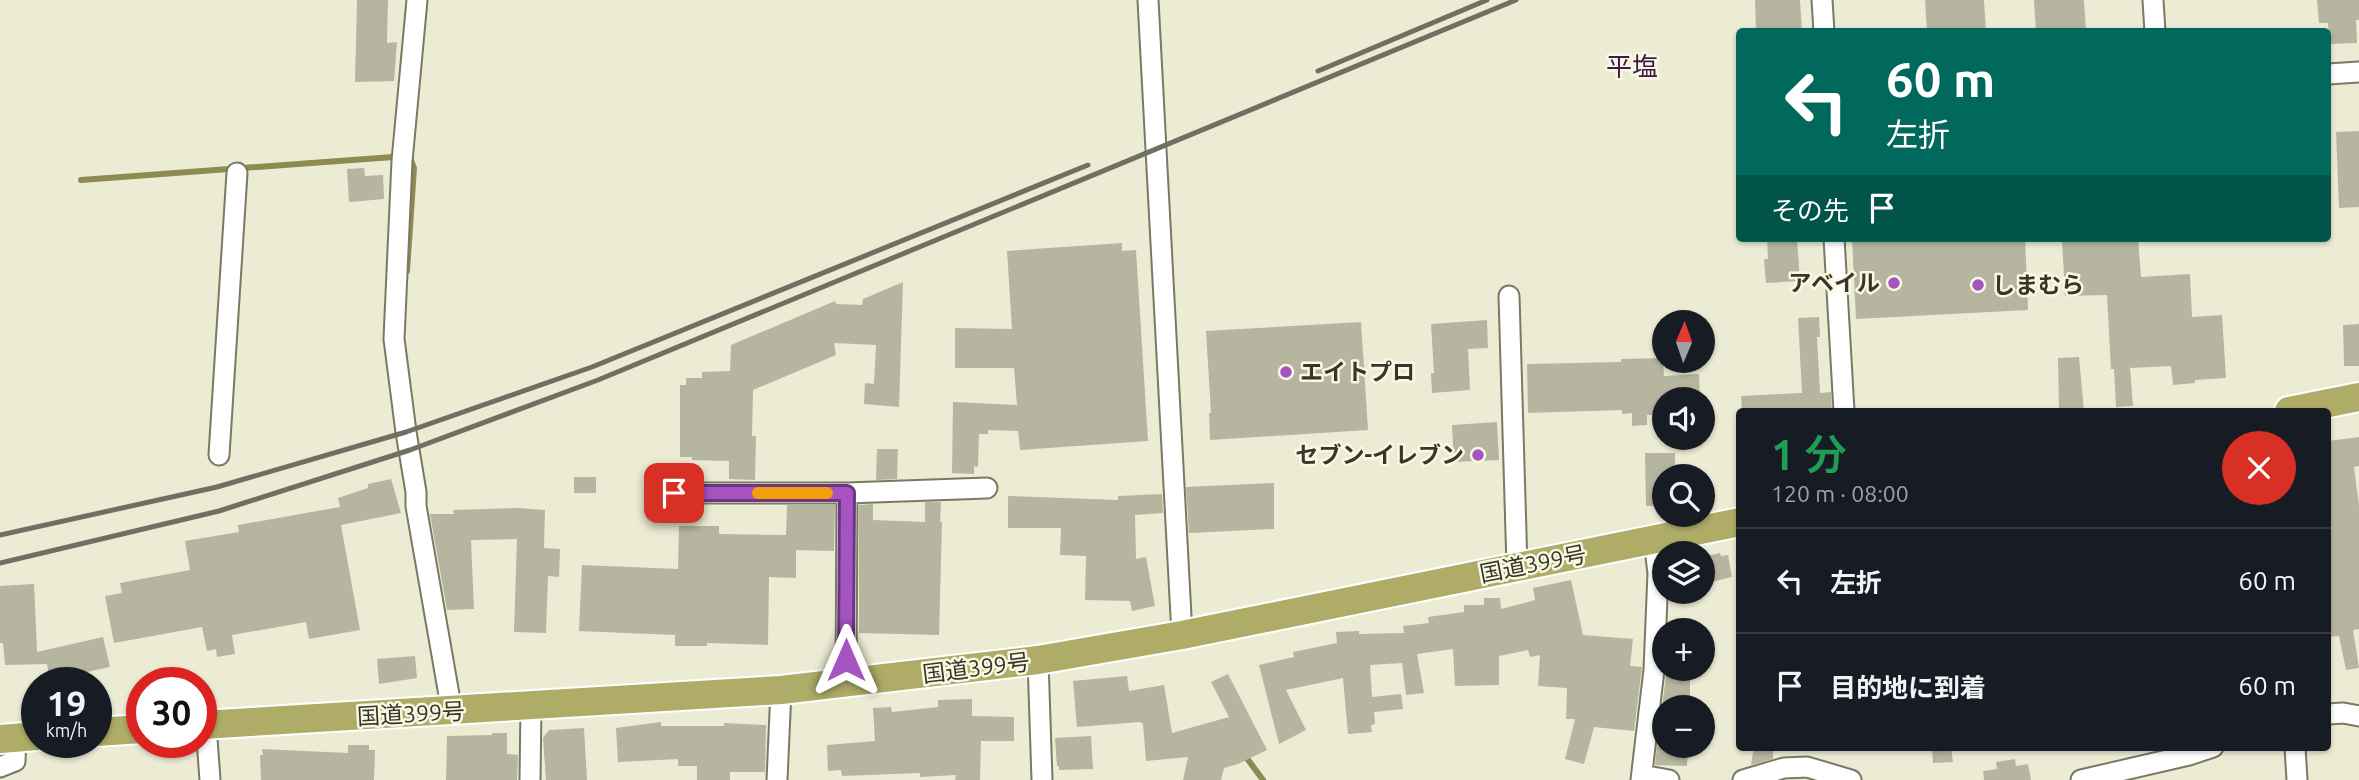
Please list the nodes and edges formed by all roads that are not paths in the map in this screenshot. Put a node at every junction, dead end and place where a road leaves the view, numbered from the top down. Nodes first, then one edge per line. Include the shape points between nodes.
1 (417, 0) edge
2 (1148, 0) edge
3 (1822, 0) edge
4 (2153, 0) edge
5 (1824, 28) edge
6 (2155, 28) edge
7 (2359, 72) edge
8 (2331, 74) edge
9 (237, 173) dead end
10 (1834, 242) edge
11 (1509, 296) dead end
12 (2359, 397) edge
13 (1844, 408) edge
14 (2304, 408) edge
15 (219, 455) dead end
16 (987, 488) dead end
17 (674, 493) dead end
18 (847, 493) junction
19 (1736, 524) edge
20 (1654, 540) junction
21 (1517, 567) junction
22 (1182, 635) junction
23 (1038, 660) junction
24 (846, 683) junction
25 (781, 690) junction
26 (531, 706) junction
27 (452, 712) junction
28 (2331, 714) edge
29 (2359, 716) edge
30 (217, 724) edge
31 (18, 738) edge
32 (2201, 751) edge
33 (2295, 751) edge
34 (208, 758) edge
35 (0, 767) edge
36 (1642, 777) edge
37 (210, 780) edge
38 (530, 780) edge
39 (777, 780) edge
40 (1042, 780) edge
41 (1669, 780) edge
42 (1743, 780) edge
43 (1851, 780) edge
44 (2081, 780) edge
45 (2297, 780) edge

1 - 27 street via 402,161 394,338 416,506
2 - 22 street
3 - 5 street
4 - 6 street
7 - 8 street
9 - 15 street
10 - 13 street
11 - 21 street
12 - 14 highway
16 - 18 street
17 - 18 street
18 - 24 street
19 - 20 highway, 国道399号
20 - 21 highway, 国道399号
20 - 36 street via 1658,573 1654,670
21 - 22 highway, 国道399号
22 - 23 highway, 国道399号
23 - 24 highway, 国道399号
23 - 40 street
24 - 25 highway, 国道399号
25 - 26 highway, 国道399号
25 - 39 street
26 - 27 highway, 国道399号
26 - 38 street
27 - 30 highway, 国道399号
28 - 29 street
31 - 35 street via 15,761
32 - 44 street
33 - 45 street
34 - 37 street
36 - 41 street
42 - 43 street via 1807,766

